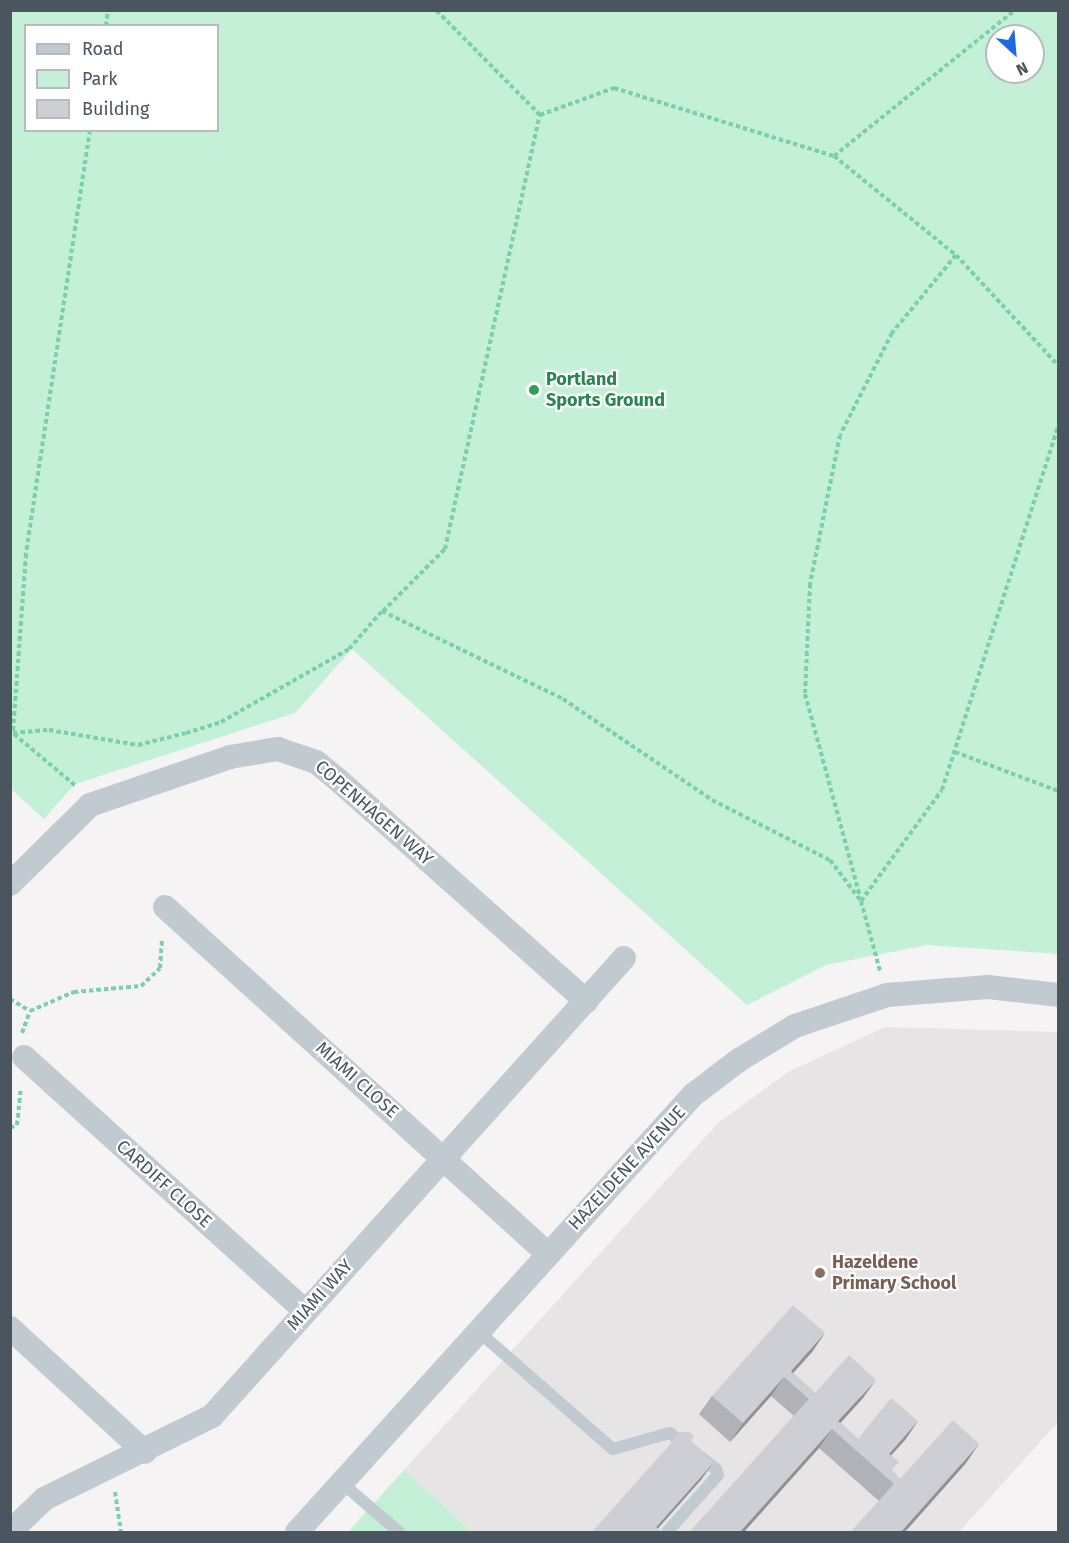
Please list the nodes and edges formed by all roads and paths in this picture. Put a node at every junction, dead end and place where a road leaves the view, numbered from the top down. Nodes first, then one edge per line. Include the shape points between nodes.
1 (436, 10) edge
2 (1015, 10) edge
3 (540, 115) junction
4 (90, 132) edge
5 (834, 156) junction
6 (956, 255) junction
7 (1059, 365) edge
8 (1059, 426) edge
9 (382, 611) junction
10 (12, 733) edge
11 (954, 752) junction
12 (1059, 790) edge
13 (90, 805) junction
14 (10, 885) edge
15 (861, 901) junction
16 (165, 907) joint
17 (624, 958) dead end
18 (887, 995) junction
19 (1059, 996) edge
20 (10, 999) edge
21 (586, 1001) junction
22 (30, 1011) junction
23 (24, 1057) junction
24 (10, 1128) edge
25 (443, 1158) junction
26 (548, 1254) junction
27 (305, 1311) junction
28 (10, 1328) edge
29 (478, 1331) junction
30 (146, 1452) junction
31 (113, 1483) dead end
32 (342, 1483) junction
33 (10, 1532) edge
34 (121, 1533) edge
35 (297, 1533) edge
36 (399, 1533) edge
37 (667, 1533) edge

1 - 3 path
2 - 5 path
3 - 5 path via 614,88
3 - 9 path via 446,549
4 - 10 path via 26,554
5 - 6 path
6 - 7 path
6 - 15 path via 892,333 840,435 810,584 806,694
8 - 11 path
9 - 10 path via 349,649 212,725 138,745 49,730
9 - 15 path via 563,699 712,800 830,860
10 - 13 path via 75,784
11 - 12 path
11 - 15 path via 942,790
13 - 14 street, COPENHAGEN WAY via 62,826
13 - 21 street, COPENHAGEN WAY via 258,750 301,755 337,779
15 - 18 path
16 - 22 path via 160,968 141,986 74,992
16 - 25 street, MIAMI CLOSE
17 - 21 street, MIAMI WAY
18 - 19 street, HAZELDENE AVENUE via 988,987
18 - 26 street, HAZELDENE AVENUE via 795,1026 739,1060 693,1095
20 - 22 path
21 - 25 street, MIAMI WAY
22 - 23 path via 22,1027
23 - 24 path via 17,1125
23 - 27 street, CARDIFF CLOSE
25 - 26 street, MIAMI CLOSE
25 - 27 street, MIAMI WAY
26 - 29 street, HAZELDENE AVENUE
27 - 30 street, MIAMI WAY via 212,1416
28 - 30 street
29 - 32 street, HAZELDENE AVENUE
29 - 37 lane via 613,1449 670,1433 716,1469 718,1474
30 - 33 street, MIAMI WAY via 44,1499
31 - 34 path
32 - 35 street, HAZELDENE AVENUE
32 - 36 lane

